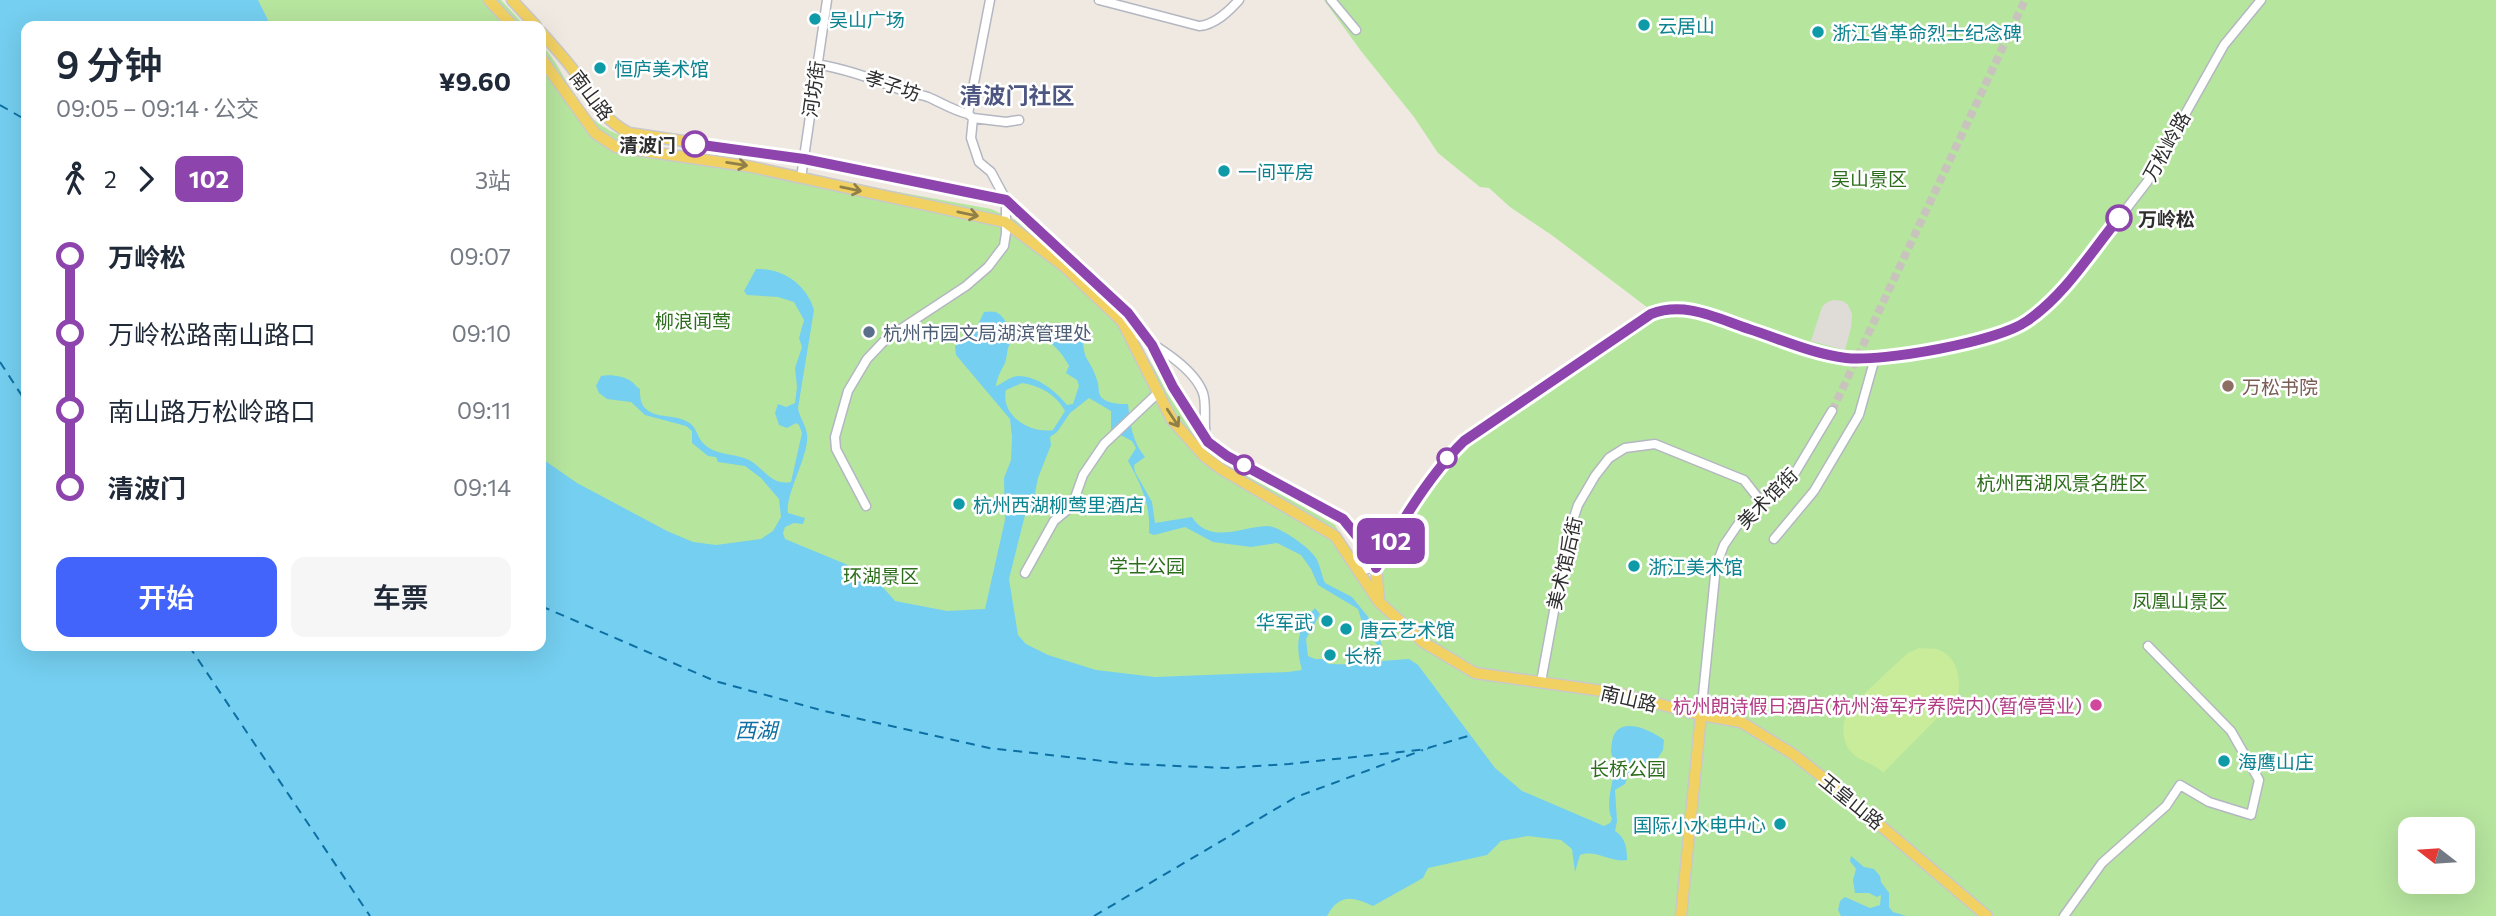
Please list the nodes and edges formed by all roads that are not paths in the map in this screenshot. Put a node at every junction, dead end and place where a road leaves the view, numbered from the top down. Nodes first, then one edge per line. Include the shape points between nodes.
1 (489, 0) edge
2 (512, 0) edge
3 (827, 0) edge
4 (990, 0) edge
5 (1099, 0) edge
6 (1239, 0) edge
7 (1331, 0) edge
8 (2261, 0) edge
9 (508, 21) edge
10 (531, 21) edge
11 (1356, 30) dead end
12 (546, 38) edge
13 (816, 64) junction
14 (546, 65) edge
15 (971, 116) junction
16 (1018, 120) dead end
17 (804, 159) junction
18 (801, 178) junction
19 (1006, 200) junction
20 (1005, 222) junction
21 (1125, 327) junction
22 (1152, 345) junction
23 (1875, 358) junction
24 (1159, 392) junction
25 (1832, 411) tunnel mouth
26 (1208, 442) junction
27 (1762, 503) junction
28 (866, 506) dead end
29 (1774, 539) dead end
30 (1376, 568) junction
31 (1359, 571) junction
32 (1024, 573) dead end
33 (1379, 602) junction
34 (2148, 646) dead end
35 (1541, 682) junction
36 (1701, 716) junction
37 (1681, 916) edge
38 (1987, 916) edge
39 (2064, 916) edge

1 - 9 main road
2 - 10 main road
3 - 13 street, 河坊街
4 - 15 street
5 - 6 street via 1199,26 1218,19
7 - 11 street
8 - 23 street, 万松岭路 via 2224,45 2147,182 2058,294 2028,321 2000,334
12 - 17 main road, 南山路 via 594,104 629,134
13 - 15 street, 孝子坊 via 880,80
13 - 17 street, 河坊街
14 -> 18 main road, 南山路 via 596,132 616,147
15 - 16 street, 孝子坊
15 - 19 street via 971,138 979,162 991,172
17 - 18 street, 河坊街
17 - 19 main road, 南山路
18 -> 20 main road, 南山路
19 - 20 street
19 - 22 main road via 1128,313
20 - 21 main road, 南山路 via 1065,267
20 - 28 street via 1004,246 988,267 887,338 867,359 848,391 836,449
21 - 22 street
21 - 24 main road, 南山路
22 - 26 main road
22 - 26 street via 1197,380 1204,396
23 - 29 street via 1859,415 1814,491
23 - 30 street, 万松岭路 via 1826,354 1693,310 1665,309 1651,314 1464,441 1436,473
24 -> 31 main road, 南山路 via 1172,420 1204,456 1335,536
24 - 32 street via 1104,444 1083,475 1072,506 1054,521
25 - 27 street, 美术馆街 via 1795,473
26 - 30 main road via 1343,519 1373,556
27 - 35 street, 美术馆后街 via 1744,480 1656,444 1625,448 1609,458 1578,505 1568,535
27 - 36 street, 美术馆街 via 1739,523 1716,566
30 - 31 street
30 - 33 main road
31 - 33 main road, 南山路
33 - 35 main road, 南山路 via 1423,642 1475,673
34 - 39 street via 2231,731 2259,780 2251,815 2209,802 2180,785 2166,806 2102,863
35 - 36 main road, 南山路 via 1617,693
36 - 37 main road
36 - 38 main road, 玉皇山路 via 1741,722 1793,754

